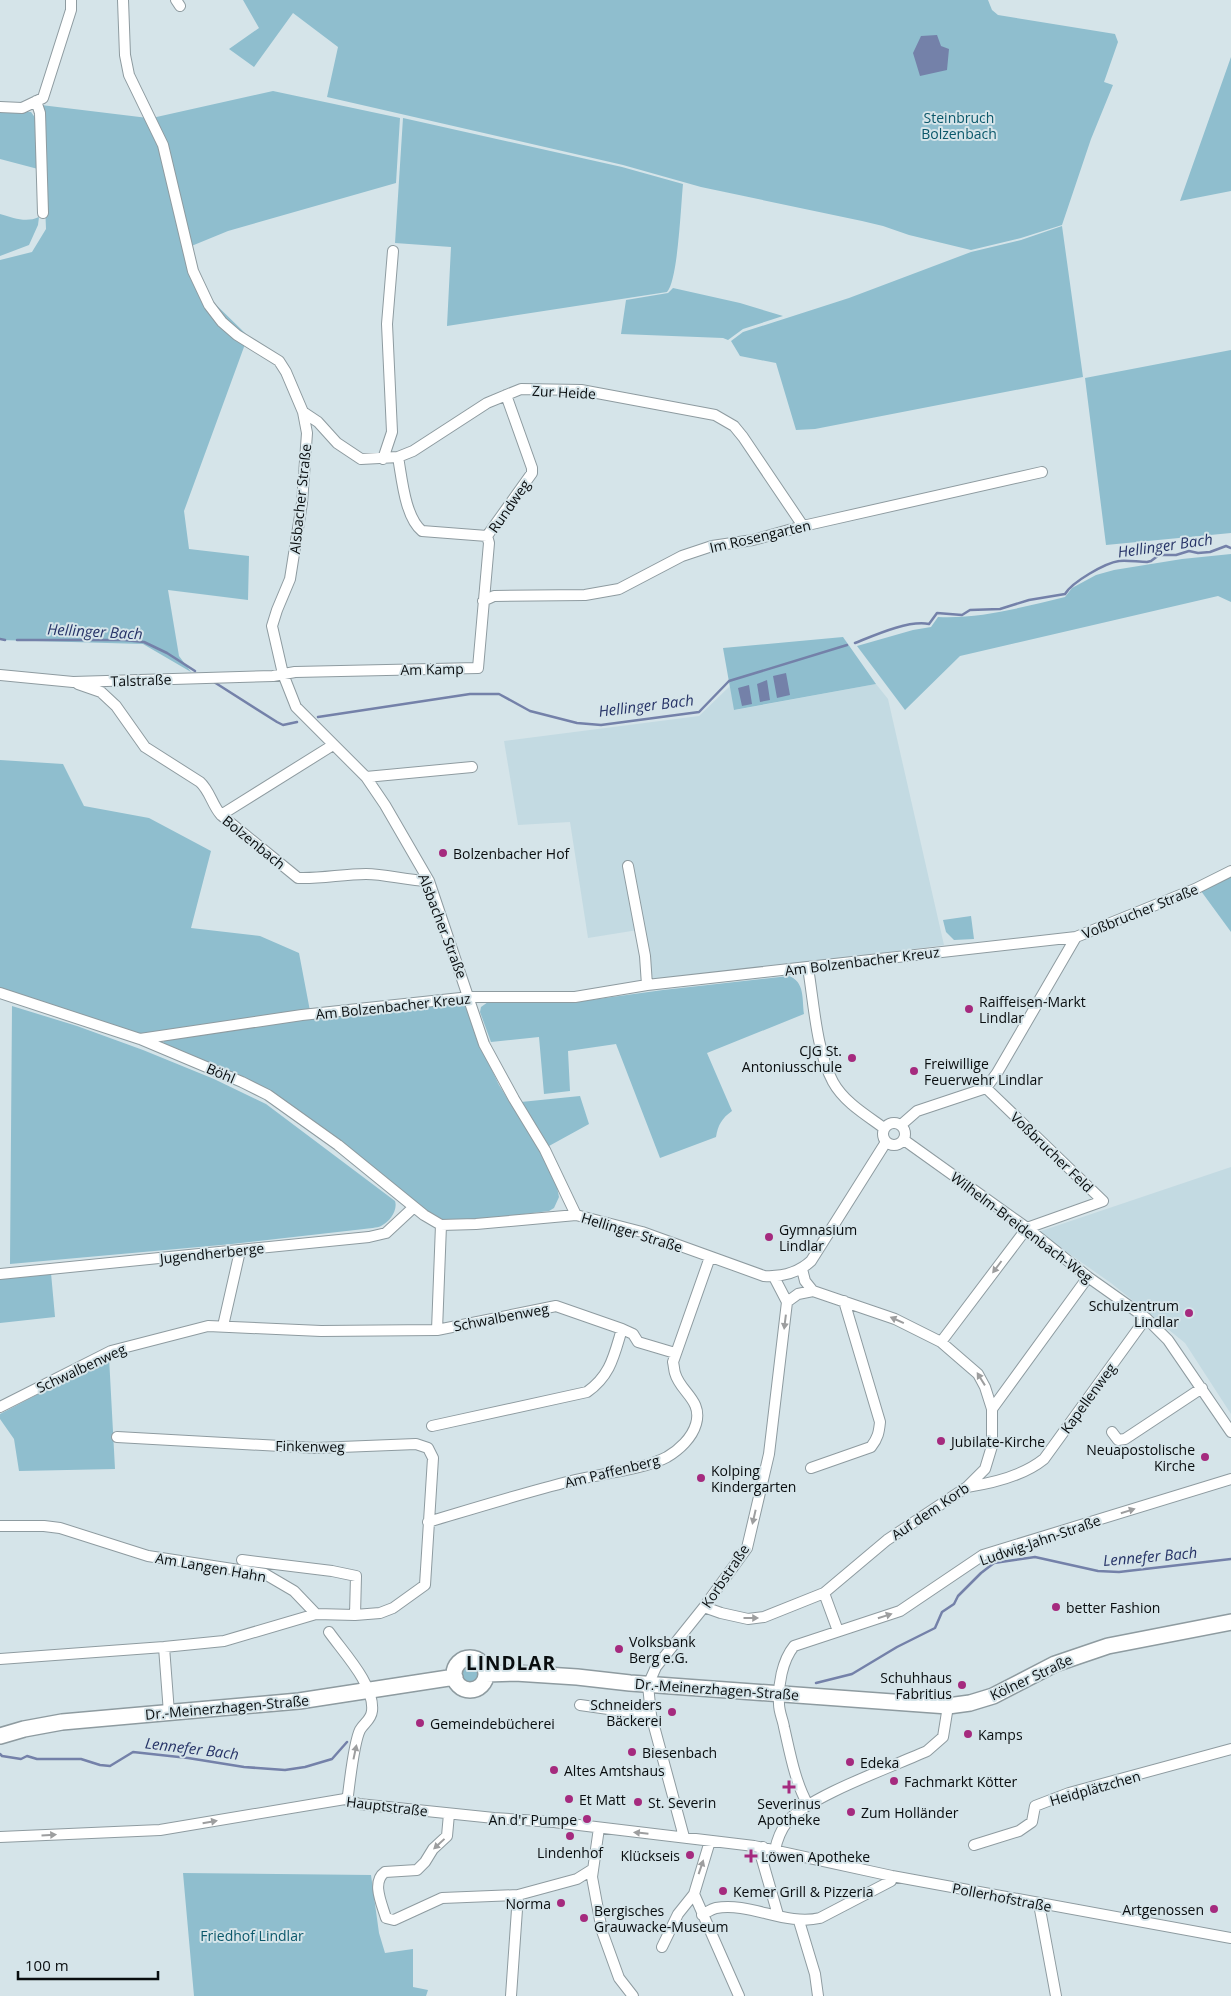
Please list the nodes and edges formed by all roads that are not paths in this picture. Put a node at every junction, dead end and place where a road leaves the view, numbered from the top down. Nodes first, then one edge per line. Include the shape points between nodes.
1 (71, 0) edge
2 (124, 0) edge
3 (36, 101) junction
4 (0, 106) edge
5 (43, 213) dead end
6 (393, 251) dead end
7 (506, 395) junction
8 (303, 412) junction
9 (398, 457) junction
10 (383, 459) junction
11 (1042, 472) dead end
12 (803, 526) junction
13 (487, 536) junction
14 (483, 601) junction
15 (283, 674) junction
16 (0, 675) edge
17 (73, 682) junction
18 (333, 745) junction
19 (472, 766) dead end
20 (366, 777) junction
21 (221, 816) junction
22 (628, 866) dead end
23 (1231, 871) edge
24 (429, 881) junction
25 (1076, 937) junction
26 (808, 968) junction
27 (647, 985) junction
28 (0, 993) edge
29 (470, 997) junction
30 (140, 1039) junction
31 (986, 1088) junction
32 (901, 1125) junction
33 (884, 1128) junction
34 (904, 1140) junction
35 (886, 1142) junction
36 (414, 1207) junction
37 (576, 1215) junction
38 (441, 1225) junction
39 (1027, 1228) junction
40 (240, 1251) junction
41 (710, 1257) junction
42 (802, 1269) junction
43 (0, 1274) edge
44 (774, 1277) junction
45 (1088, 1277) junction
46 (813, 1291) junction
47 (844, 1301) junction
48 (787, 1302) junction
49 (1146, 1318) junction
50 (223, 1326) junction
51 (622, 1329) junction
52 (437, 1330) junction
53 (941, 1342) junction
54 (675, 1353) junction
55 (1202, 1388) junction
56 (0, 1407) edge
57 (992, 1409) junction
58 (432, 1426) dead end
59 (1112, 1432) dead end
60 (1231, 1432) edge
61 (117, 1437) dead end
62 (811, 1468) dead end
63 (1231, 1479) edge
64 (967, 1487) junction
65 (428, 1522) junction
66 (0, 1526) edge
67 (242, 1560) dead end
68 (824, 1593) junction
69 (704, 1607) junction
70 (316, 1614) junction
71 (355, 1615) junction
72 (1231, 1622) edge
73 (838, 1631) junction
74 (329, 1632) dead end
75 (164, 1647) junction
76 (0, 1659) edge
77 (486, 1674) junction
78 (454, 1677) junction
79 (648, 1685) junction
80 (369, 1691) junction
81 (779, 1694) junction
82 (580, 1706) dead end
83 (948, 1706) junction
84 (169, 1713) junction
85 (651, 1715) junction
86 (0, 1736) edge
87 (1231, 1749) edge
88 (345, 1799) junction
89 (808, 1805) junction
90 (449, 1814) junction
91 (599, 1828) junction
92 (0, 1837) edge
93 (684, 1837) junction
94 (710, 1841) junction
95 (974, 1845) dead end
96 (763, 1847) junction
97 (775, 1850) junction
98 (593, 1869) junction
99 (892, 1876) junction
100 (577, 1879) junction
101 (592, 1884) junction
102 (694, 1894) junction
103 (518, 1895) junction
104 (1038, 1904) junction
105 (702, 1915) junction
106 (778, 1916) junction
107 (799, 1921) junction
108 (1231, 1938) edge
109 (662, 1947) dead end
110 (511, 1996) edge
111 (633, 1996) edge
112 (739, 1996) edge
113 (818, 1996) edge
114 (1056, 1996) edge

1 - 3 street via 71,10 44,98
2 - 8 street, Alsbacher Straße via 125,55 129,75 163,145 193,271 209,306 222,322 279,361
3 - 4 street via 22,108
3 - 5 street via 40,113
6 - 10 street via 387,324 392,432
7 - 9 street, Zur Heide via 487,403 413,452
7 - 12 street, Zur Heide via 521,389 581,390 715,415 734,426 743,437
7 - 13 street, Rundweg via 532,472
8 - 10 street, Zur Heide via 318,422 349,453 361,459
8 - 15 street, Alsbacher Straße via 307,433 302,503 290,579 272,626
9 - 10 street, Zur Heide
9 - 13 street, Rundweg via 414,525 422,531
11 - 12 street, Im Rosengarten
12 - 14 street, Im Rosengarten via 682,556 619,589 586,595 494,596
13 - 14 street, Am Kamp
14 - 15 street, Am Kamp via 478,668
15 - 17 street, Talstraße
15 - 18 street, Alsbacher Straße via 296,707
16 - 17 street, Talstraße
17 - 21 street, Bolzenbach via 101,692 116,706 145,747 205,787
18 - 20 street, Alsbacher Straße
18 - 21 street
19 - 20 street
20 - 24 street, Alsbacher Straße
21 - 24 street, Bolzenbach via 298,878 367,874
22 - 27 street via 645,956
23 - 25 street, Voßbrucher Straße
24 - 29 street, Alsbacher Straße
25 - 26 street, Am Bolzenbacher Kreuz
25 - 31 street, Voßbrucher Straße
26 - 27 street, Am Bolzenbacher Kreuz
26 - 33 street via 822,1050 833,1082 854,1107
27 - 29 street, Am Bolzenbacher Kreuz via 575,997
28 - 30 street, Böhl
29 - 30 street, Am Bolzenbacher Kreuz via 302,1015
29 - 37 street, Alsbacher Straße via 484,1044 546,1150
30 - 36 street, Böhl via 268,1096 338,1145
31 - 32 street via 917,1111
31 - 39 street, Voßbrucher Feld via 1103,1201
32 - 33 street via 890,1123
32 - 34 street via 905,1130
33 - 35 street
34 - 35 street via 898,1145
34 - 39 street, Wilhelm-Breidenbach-Weg
35 - 42 street via 811,1261
36 - 38 street
36 - 40 street, Jugendherberge via 386,1233
37 - 38 street, Hellinger Straße
37 - 41 street, Hellinger Straße via 642,1232
38 - 52 street, Schwalbenweg
39 - 45 street, Wilhelm-Breidenbach-Weg
39 -> 53 street
40 - 43 street, Jugendherberge
40 - 50 street
41 - 44 street, Hellinger Straße
41 - 54 street, Am Paffenberg
42 - 44 street, Hellinger Straße
42 - 46 street via 805,1281
44 - 48 street
45 - 49 street, Wilhelm-Breidenbach-Weg
45 - 57 street
46 - 47 street, Auf dem Korb
46 - 48 street via 798,1294
53 -> 47 street, Auf dem Korb via 895,1319
47 - 62 street via 880,1422 879,1432 871,1447
48 -> 69 street, Korbstraße via 769,1454 747,1548
49 - 55 street, Wilhelm-Breidenbach-Weg via 1168,1340
49 - 64 street, Kapellenweg via 1044,1459 1031,1470
50 - 52 street, Schwalbenweg via 321,1331
50 - 56 street, Schwalbenweg via 208,1326 111,1351
51 - 52 street, Schwalbenweg via 556,1306
51 - 54 street, Schwalbenweg via 638,1342
51 - 58 street via 610,1369 587,1392
57 -> 53 street, Auf dem Korb via 978,1374
54 - 65 street, Am Paffenberg via 675,1374 692,1397 697,1411 697,1423 679,1448 653,1463 570,1481
55 - 59 street via 1125,1439 1118,1440
55 - 60 street, Wilhelm-Breidenbach-Weg
57 - 64 street, Auf dem Korb via 992,1446 985,1469
61 - 65 street, Finkenweg via 316,1448 416,1444 428,1448 433,1458
73 -> 63 street, Ludwig-Jahn-Straße via 900,1611 983,1556
64 - 68 street, Auf dem Korb via 887,1540
65 - 71 street, Finkenweg via 425,1585 393,1608 380,1613
66 - 70 street, Am Langen Hahn via 60,1528 148,1556 265,1574 294,1591
67 - 71 street via 332,1570 356,1576
69 -> 68 street, Auf dem Korb via 748,1619 764,1617
68 - 73 street
69 - 79 street, Korbstraße via 656,1667
70 - 71 street
70 - 75 street via 224,1641
72 - 83 main road, Kölner Straße via 1108,1646 1055,1664 993,1696
73 - 81 street, Ludwig-Jahn-Straße via 794,1646 787,1655
74 - 80 street
75 - 76 street
75 - 84 street
77 - 78 main road via 482,1684 470,1689 461,1686
77 - 78 main road via 479,1661 468,1658 459,1662
77 - 79 main road, Dr.-Meinerzhagen-Straße via 577,1677
78 - 80 main road, Dr.-Meinerzhagen-Straße
79 - 81 main road, Dr.-Meinerzhagen-Straße
79 - 85 street
80 - 84 main road, Dr.-Meinerzhagen-Straße
88 -> 80 street via 360,1730 372,1711
81 - 83 main road, Dr.-Meinerzhagen-Straße
81 - 89 street, Ludwig-Jahn-Straße via 789,1751
82 - 85 street
83 - 89 street via 943,1737 927,1751
84 - 86 main road, Dr.-Meinerzhagen-Straße via 62,1722
85 - 93 street
87 - 95 street, Heidplätzchen via 1035,1806 1032,1822 1019,1831
88 - 90 street, Hauptstraße via 359,1804
92 -> 88 street, Hauptstraße via 160,1830
89 - 97 street via 787,1822
90 - 91 street, Hauptstraße
90 -> 103 street via 447,1836 417,1870 385,1872 379,1880 378,1889 386,1918 394,1920 442,1898
93 -> 91 street, Hauptstraße
91 - 98 street
93 - 94 street, Hauptstraße
94 - 96 street, Hauptstraße
102 -> 94 street
96 - 97 street, Hauptstraße
96 - 106 street via 762,1856
97 - 99 street, Pollerhofstraße
98 - 100 street
98 - 101 street
99 - 104 street, Pollerhofstraße
99 - 107 street via 891,1881 820,1918
100 - 101 street
100 - 103 street
101 - 111 street via 602,1932 615,1970
102 - 105 street
102 - 109 street via 678,1914
103 - 110 street
104 - 108 street, Pollerhofstraße
104 - 114 street
105 - 106 street via 714,1908
105 - 112 street
106 - 107 street
107 - 113 street

